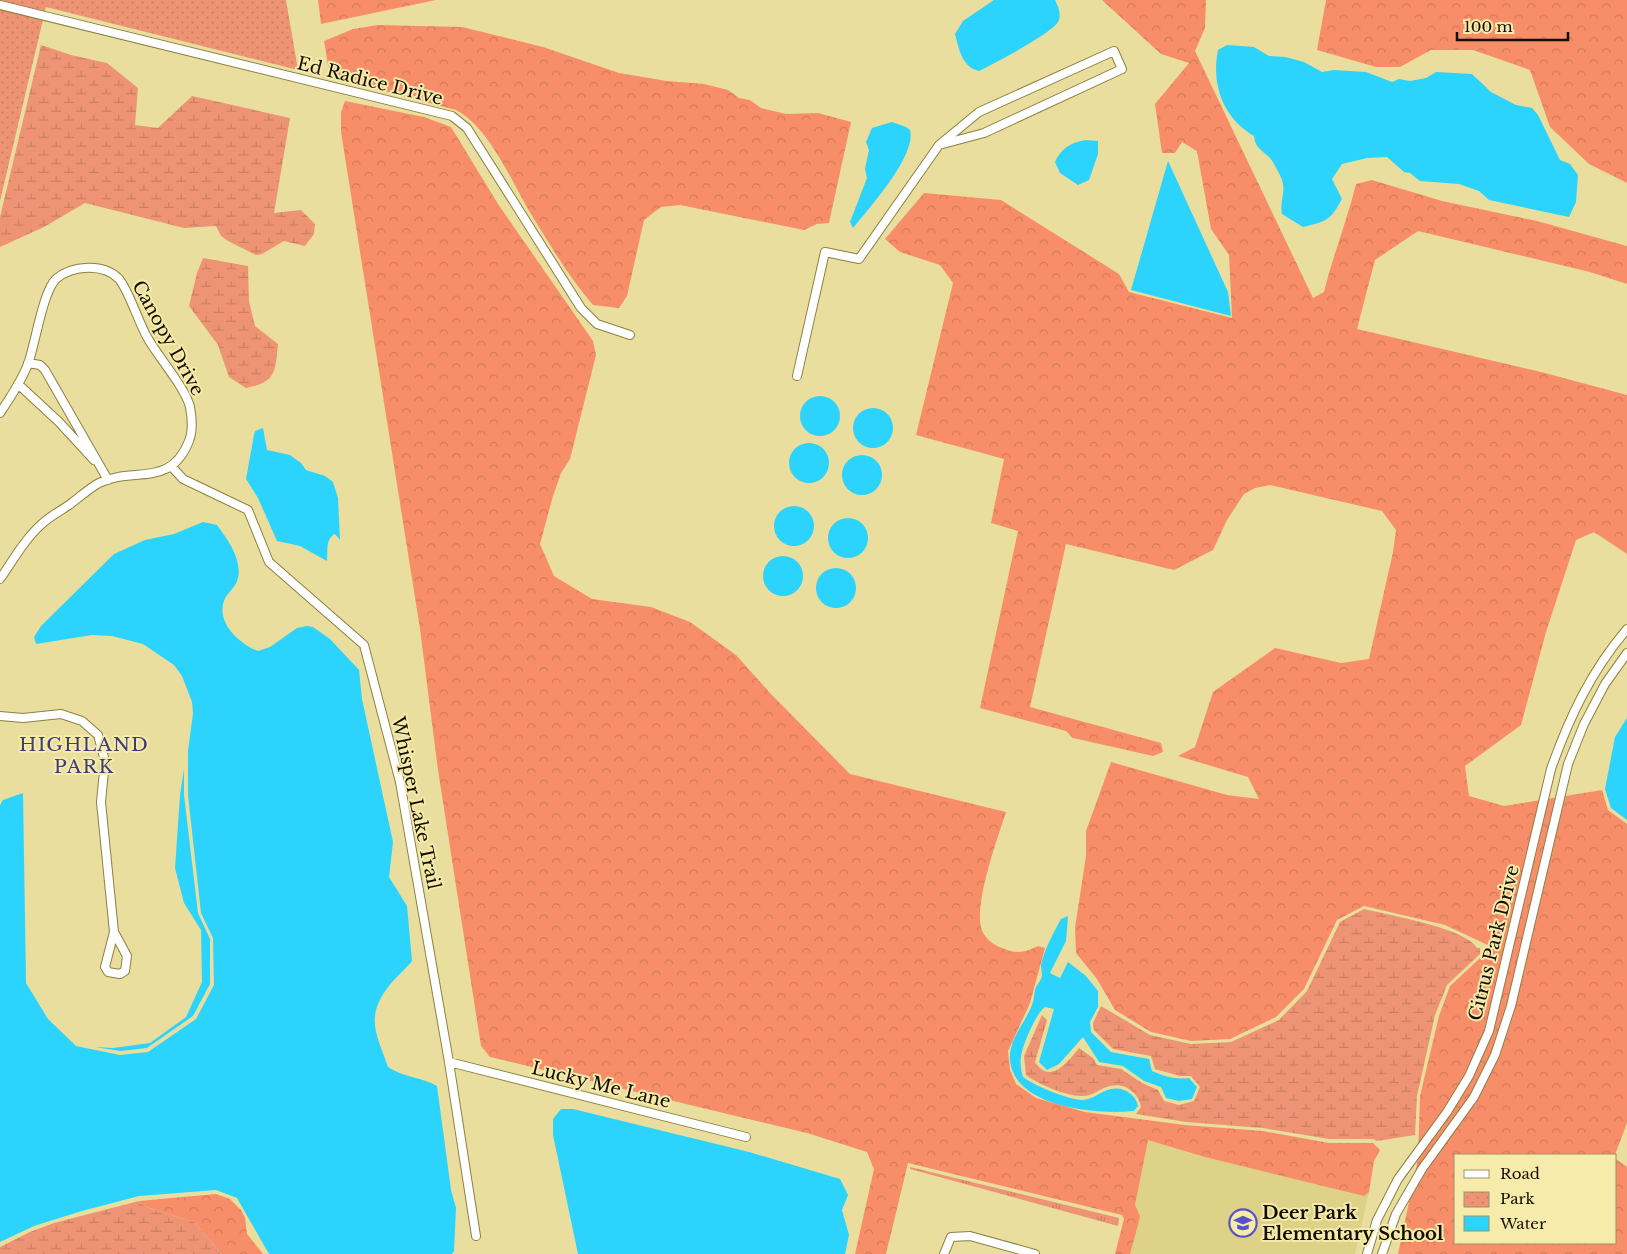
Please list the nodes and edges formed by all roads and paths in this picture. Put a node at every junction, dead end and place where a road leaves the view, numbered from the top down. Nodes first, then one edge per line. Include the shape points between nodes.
1 (0, 5) edge
2 (939, 145) junction
3 (630, 335) dead end
4 (28, 363) junction
5 (797, 376) dead end
6 (18, 384) junction
7 (0, 414) edge
8 (96, 461) junction
9 (171, 466) junction
10 (108, 480) junction
11 (0, 579) edge
12 (1627, 629) edge
13 (1627, 653) edge
14 (0, 716) edge
15 (1531, 853) junction
16 (1546, 857) junction
17 (114, 932) junction
18 (449, 1062) junction
19 (746, 1137) dead end
20 (476, 1236) dead end
21 (944, 1254) edge
22 (1035, 1254) edge
23 (1367, 1254) edge
24 (1382, 1254) edge

1 - 3 street, Ed Radice Drive via 452,116 467,128 581,308 597,324
2 - 2 street via 984,134 1122,69 1114,51 979,112
2 - 5 street via 859,260 825,252
4 - 6 street, Canopy Drive
4 - 8 street via 40,365 45,370
4 - 9 street, Canopy Drive via 48,291 55,280 65,273 86,268 110,273 124,287 146,336 190,407 192,424 189,440
6 - 7 street, Canopy Drive
6 - 8 street
8 - 10 street
9 - 10 street via 146,476 121,476
9 - 18 street, Whisper Lake Trail via 183,479 248,510 269,562 364,645 400,782
10 - 11 street via 44,521 29,536
12 - 15 street, Citrus Park Drive via 1594,674 1569,720 1551,769
13 - 16 street, Citrus Park Drive via 1605,684 1568,764
14 - 17 street via 23,718 61,714 82,721 98,735 106,761 101,802
15 - 16 street
15 - 23 street, Citrus Park Drive via 1500,991 1479,1056 1447,1112 1398,1178 1377,1220
16 - 24 street, Citrus Park Drive via 1511,1006 1495,1055 1474,1097 1422,1169 1396,1214
17 - 17 street via 128,956 125,971 120,974 108,972 105,967
18 - 19 street, Lucky Me Lane
18 - 20 street, Whisper Lake Trail
21 - 22 street via 951,1237 970,1236

